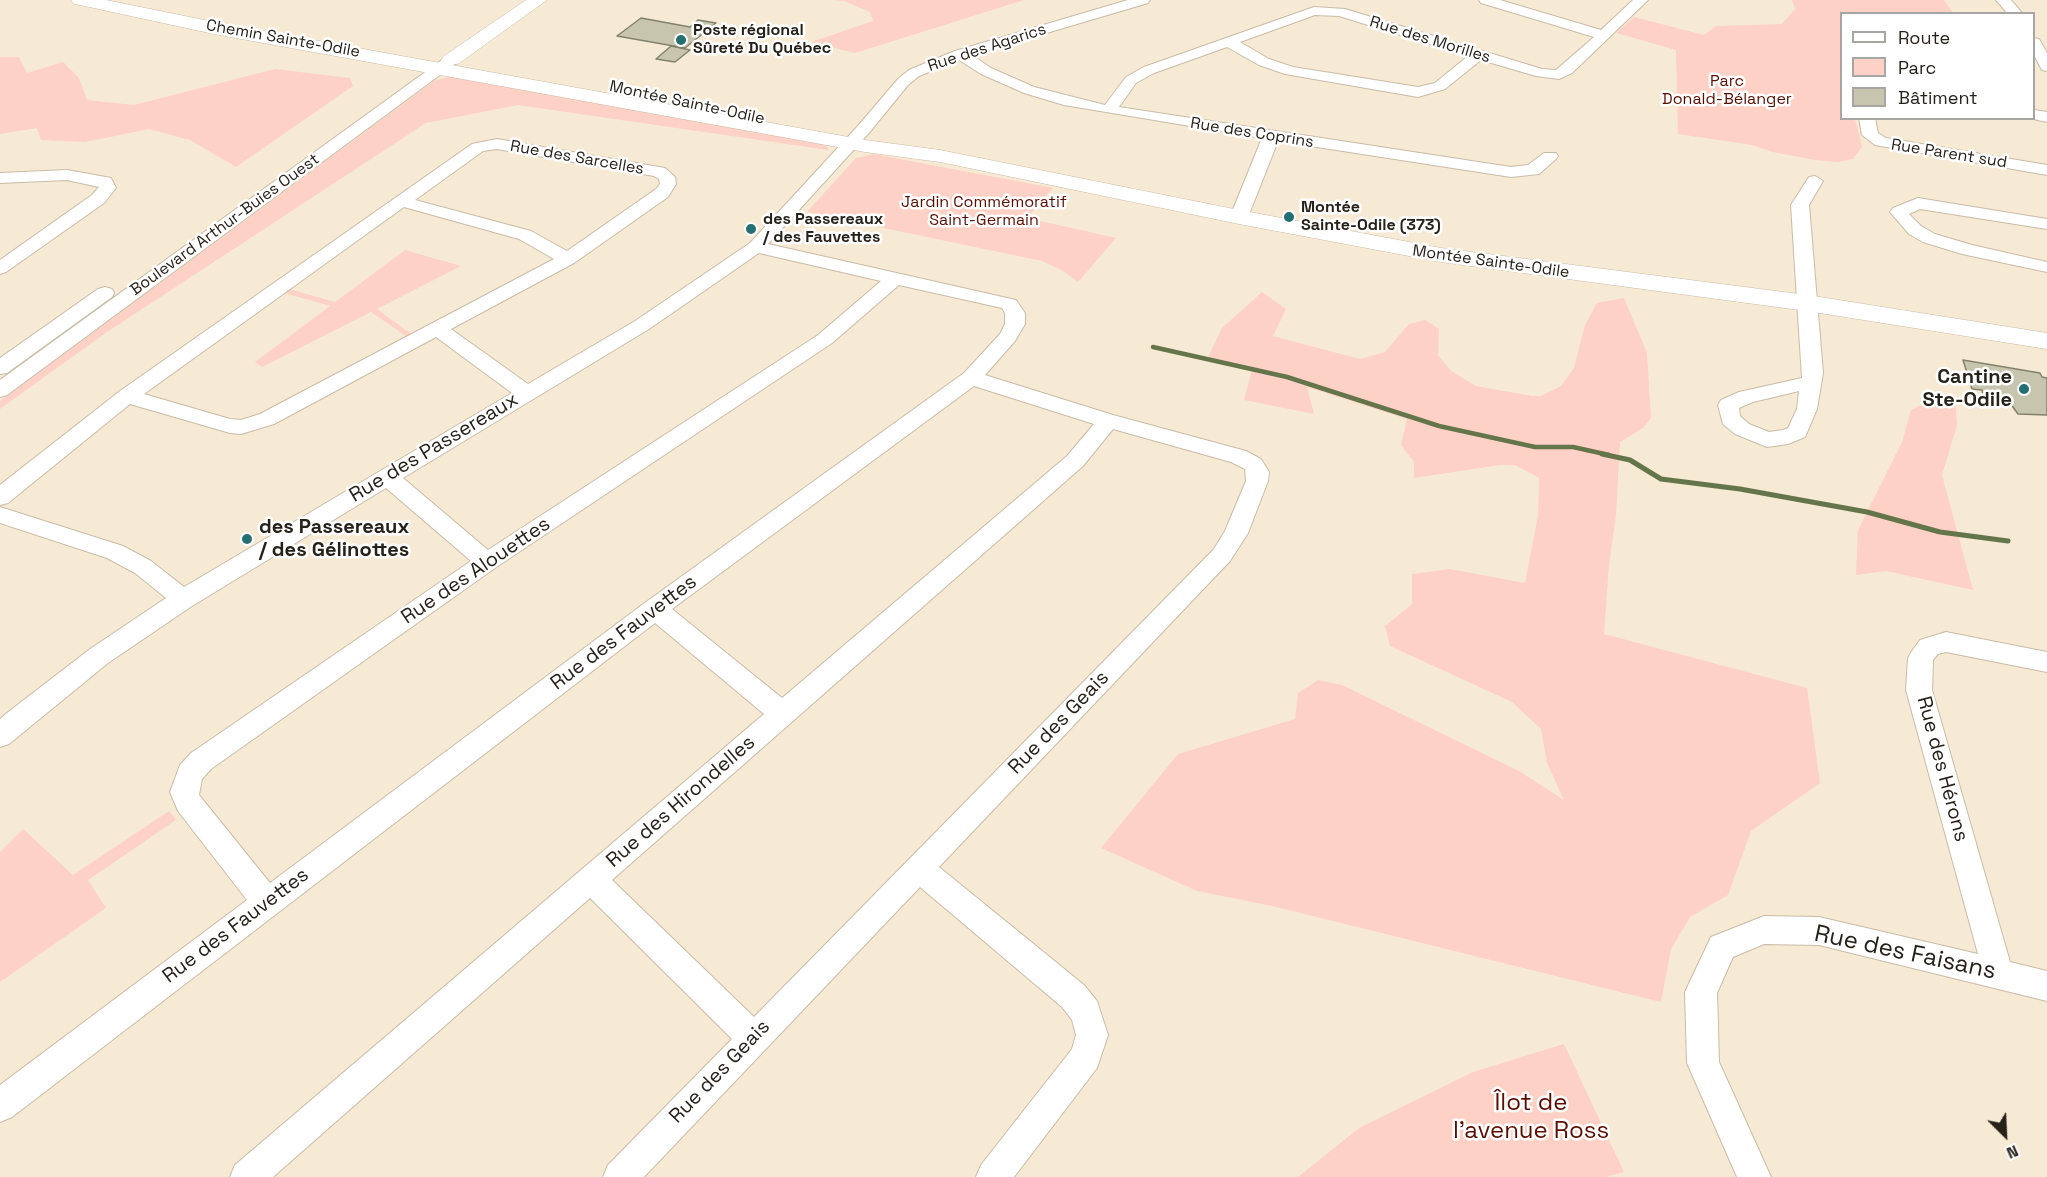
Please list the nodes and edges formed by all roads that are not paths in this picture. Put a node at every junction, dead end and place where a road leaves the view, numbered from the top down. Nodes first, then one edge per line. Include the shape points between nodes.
1 (80, 0) edge
2 (516, 0) edge
3 (538, 0) edge
4 (1143, 0) edge
5 (1641, 0) edge
6 (2003, 0) edge
7 (1490, 1) edge
8 (2014, 12) edge
9 (1602, 35) junction
10 (1227, 41) junction
11 (2035, 44) edge
12 (960, 54) junction
13 (1478, 55) junction
14 (437, 62) junction
15 (2047, 67) edge
16 (1109, 110) junction
17 (1867, 120) edge
18 (1271, 137) junction
19 (854, 140) junction
20 (1550, 156) dead end
21 (2047, 170) edge
22 (0, 178) edge
23 (1815, 182) dead end
24 (400, 201) junction
25 (1239, 217) junction
26 (2047, 224) edge
27 (756, 247) junction
28 (568, 259) junction
29 (2047, 267) edge
30 (0, 268) edge
31 (893, 280) junction
32 (1807, 303) junction
33 (437, 328) junction
34 (2047, 340) edge
35 (0, 368) edge
36 (971, 378) junction
37 (1810, 384) dead end
38 (0, 390) edge
39 (526, 393) junction
40 (127, 396) junction
41 (1108, 421) junction
42 (387, 477) junction
43 (0, 497) edge
44 (0, 514) edge
45 (487, 562) junction
46 (183, 598) junction
47 (655, 609) junction
48 (2047, 662) edge
49 (783, 714) junction
50 (5, 724) edge
51 (919, 868) junction
52 (592, 880) junction
53 (267, 903) junction
54 (1998, 973) junction
55 (2047, 986) edge
56 (753, 1038) junction
57 (0, 1105) edge
58 (247, 1177) edge
59 (620, 1177) edge
60 (993, 1177) edge
61 (1754, 1177) edge

1 - 14 main road, Chemin Sainte-Odile via 227,20
2 - 14 highway
3 - 14 highway
4 - 12 street, Rue des Agarics
5 - 9 street, Rue des Morilles
6 - 8 street
7 - 9 street
9 - 13 street, Rue des Morilles via 1559,75
10 - 13 street, Rue des Morilles via 1307,12 1331,10
10 - 13 street via 1264,62 1290,71 1418,92 1440,86
10 - 16 street, Rue des Morilles via 1138,75
11 - 15 street
12 - 16 street, Rue des Coprins via 986,71 1029,90
12 - 19 street, Rue des Agarics via 914,73
14 - 19 main road, Montée Sainte-Odile
14 - 35 street, Boulevard Arthur-Buies Ouest
14 - 38 street, Boulevard Arthur-Buies Ouest
16 - 18 street, Rue des Coprins
17 - 21 street, Rue Parent sud via 1870,135 1881,142
18 - 20 street, Rue des Coprins via 1511,172 1533,170
18 - 25 street
19 - 25 main road, Montée Sainte-Odile
19 - 27 street, Rue des Passereaux
22 - 30 street via 67,175 105,182 108,188
23 - 32 street via 1800,205
24 - 28 street via 525,235
24 - 28 street, Rue des Sarcelles via 478,147 487,145 659,172 667,177 668,184 662,192
24 - 40 street, Rue des Sarcelles
25 - 32 main road, Montée Sainte-Odile via 1442,255
26 - 29 street via 1918,203 1899,212 1910,226 1929,238
27 - 31 street, Rue des Fauvettes
27 - 39 street, Rue des Passereaux via 642,325
28 - 33 street, Rue des Sarcelles
31 - 36 street, Rue des Fauvettes via 1009,304 1015,313 1015,324
31 - 45 street, Rue des Alouettes via 825,339
32 - 34 main road, Montée Sainte-Odile
32 - 37 street via 1813,372
33 - 39 street
33 - 40 street, Rue des Sarcelles via 267,419 248,425 223,424
36 - 41 street, Rue des Geais
36 - 47 street, Rue des Fauvettes
39 - 42 street, Rue des Passereaux
40 - 43 street, Rue des Sarcelles
41 - 49 street, Rue des Hirondelles via 1075,461
41 - 51 street, Rue des Geais via 1238,456 1253,464 1258,472 1257,481 1236,533 1222,555
42 - 45 street
42 - 46 street, Rue des Passereaux
44 - 46 street via 115,552 143,567
45 - 53 street, Rue des Alouettes via 201,761 190,773 184,792 188,802
46 - 50 street, Rue des Passereaux
47 - 49 street
47 - 53 street, Rue des Fauvettes
48 - 54 street, Rue des Hérons via 1946,642 1929,647 1921,658 1919,690
49 - 52 street, Rue des Hirondelles
51 - 56 street, Rue des Geais
51 - 60 street via 1073,996 1086,1012 1092,1035 1086,1057
52 - 56 street
52 - 58 street, Rue des Hirondelles
53 - 57 street, Rue des Fauvettes
54 - 55 street, Rue des Faisans
54 - 61 street, Rue des Faisans via 1819,931 1764,930 1722,947 1701,992 1703,1063
56 - 59 street, Rue des Geais

